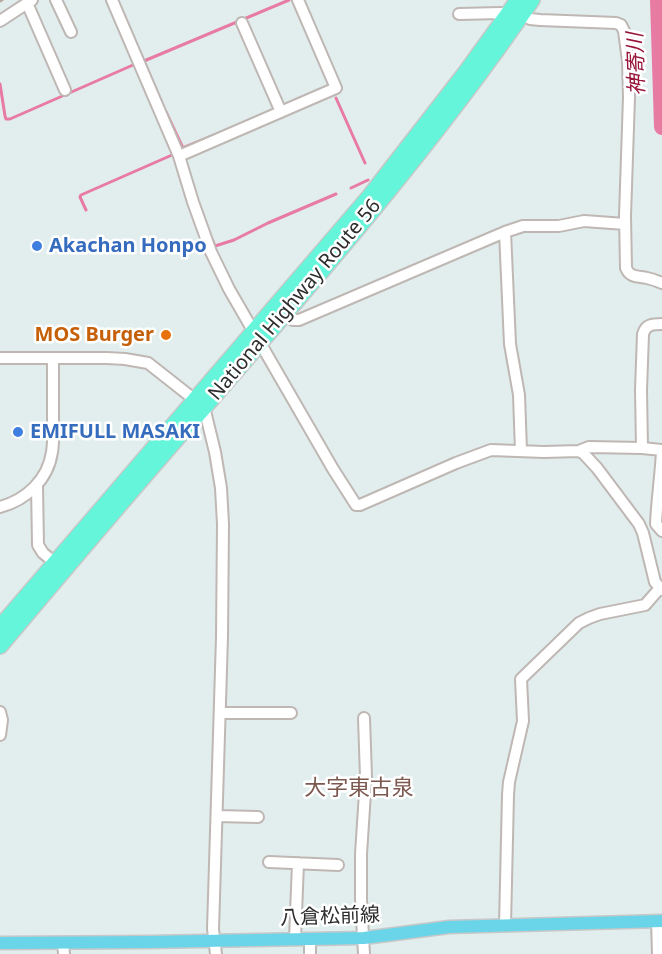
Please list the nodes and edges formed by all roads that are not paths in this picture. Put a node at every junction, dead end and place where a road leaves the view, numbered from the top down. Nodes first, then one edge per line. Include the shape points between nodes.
1 (56, 0) edge
2 (112, 0) edge
3 (298, 0) edge
4 (532, 0) edge
5 (29, 2) edge
6 (515, 10) edge
7 (459, 14) dead end
8 (0, 21) edge
9 (242, 23) dead end
10 (71, 32) dead end
11 (65, 90) dead end
12 (281, 112) junction
13 (179, 156) junction
14 (625, 224) junction
15 (505, 232) junction
16 (662, 283) edge
17 (279, 311) junction
18 (662, 324) edge
19 (256, 338) junction
20 (0, 358) edge
21 (53, 358) junction
22 (200, 403) junction
23 (642, 448) junction
24 (662, 450) edge
25 (521, 451) junction
26 (579, 451) junction
27 (37, 486) junction
28 (0, 507) edge
29 (662, 531) edge
30 (54, 562) junction
31 (661, 589) edge
32 (0, 627) edge
33 (0, 646) edge
34 (0, 712) edge
35 (220, 713) junction
36 (291, 713) dead end
37 (364, 718) dead end
38 (0, 735) edge
39 (217, 816) junction
40 (258, 817) dead end
41 (269, 862) dead end
42 (298, 863) junction
43 (338, 865) dead end
44 (660, 921) edge
45 (505, 925) junction
46 (364, 938) junction
47 (295, 939) junction
48 (310, 939) junction
49 (215, 940) junction
50 (0, 943) edge
51 (63, 948) edge
52 (216, 954) edge
53 (310, 954) edge
54 (364, 954) edge
55 (658, 954) edge

1 - 10 street
2 - 13 street
3 - 12 street via 336,88
4 - 6 highway, National Highway Route 56
5 - 8 street
5 - 11 street
6 - 7 street
6 - 14 street via 530,19 616,23 624,31 629,97
6 - 17 highway, National Highway Route 56 via 477,79 377,205
9 - 12 street
12 - 13 street
13 - 19 street via 211,252
14 - 15 street via 584,221 523,226
14 - 16 street via 628,273
15 - 17 street via 299,320
15 - 25 street via 510,344 519,395
17 - 19 highway, National Highway Route 56
18 - 23 street via 648,326 643,334
19 - 22 highway, National Highway Route 56
19 - 25 street via 356,505 486,451
20 - 21 street
21 - 22 street via 114,358 148,363
21 - 27 street via 52,453
22 - 30 highway, National Highway Route 56
22 - 33 highway, National Highway Route 56
22 - 35 street via 215,452 223,515
23 - 24 street
23 - 26 street via 589,447
24 - 29 street via 656,524
25 - 26 street
26 - 31 street via 597,468 639,524 655,582
27 - 28 street
27 - 30 street via 38,545
30 - 32 highway, National Highway Route 56
31 - 45 street via 645,605 600,614 579,623 521,679 523,721 508,795
34 - 38 street
35 - 36 street
35 - 39 street
37 - 46 street
39 - 40 street
39 - 49 street
41 - 42 street
42 - 43 street
42 - 47 street
44 - 45 main road, 八倉松前線
44 - 55 street
45 - 46 main road, 八倉松前線 via 449,927
46 - 48 main road, 八倉松前線
46 - 54 street
47 - 48 main road, 八倉松前線
47 - 49 main road, 八倉松前線
48 - 53 street
49 - 51 main road, 八倉松前線
49 - 52 street
50 - 51 main road, 八倉松前線

